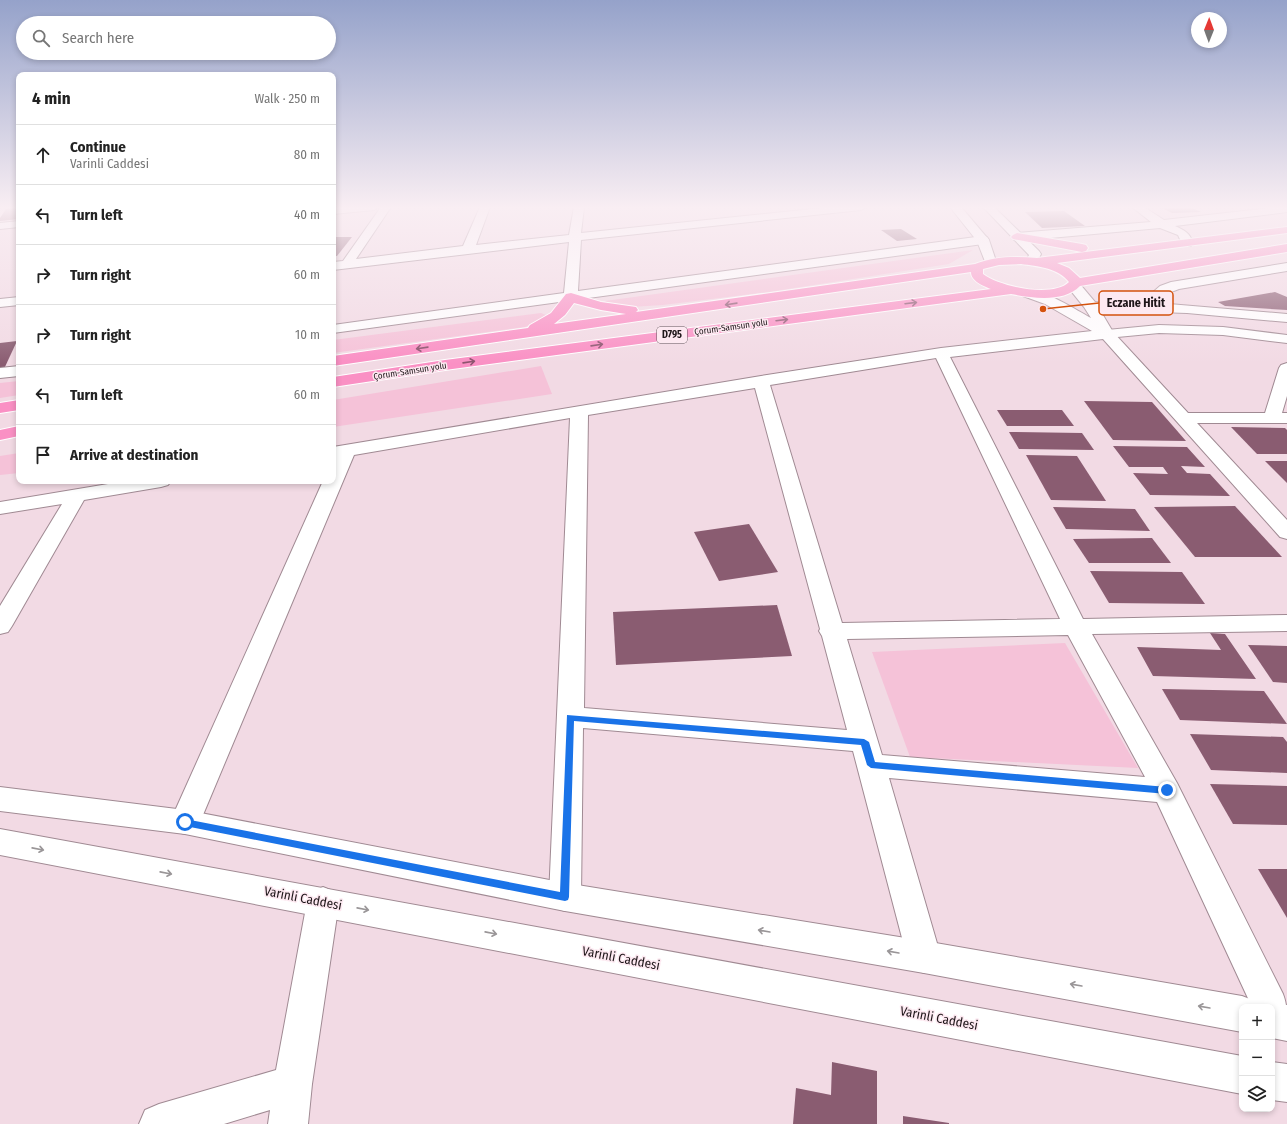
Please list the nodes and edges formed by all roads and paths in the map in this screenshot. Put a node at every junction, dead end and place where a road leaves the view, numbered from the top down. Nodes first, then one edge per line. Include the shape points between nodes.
1 (350, 259) edge
2 (384, 259) edge
3 (574, 259) edge
4 (842, 259) edge
5 (984, 259) edge
6 (1055, 259) edge
7 (1220, 259) edge
8 (1034, 262) junction
9 (347, 264) junction
10 (984, 264) junction
11 (336, 266) edge
12 (1287, 267) edge
13 (1075, 284) junction
14 (1011, 290) junction
15 (1028, 293) junction
16 (571, 297) junction
17 (16, 301) edge
18 (0, 303) edge
19 (1091, 306) junction
20 (1163, 308) junction
21 (679, 311) junction
22 (1287, 318) edge
23 (336, 329) edge
24 (519, 334) junction
25 (1107, 334) junction
26 (1287, 339) edge
27 (941, 353) junction
28 (336, 361) edge
29 (1287, 368) edge
30 (16, 371) edge
31 (0, 373) edge
32 (761, 381) junction
33 (336, 382) edge
34 (16, 405) edge
35 (0, 408) edge
36 (579, 411) junction
37 (1182, 418) junction
38 (1279, 418) edge
39 (16, 430) edge
40 (0, 433) edge
41 (340, 452) edge
42 (336, 462) edge
43 (143, 484) edge
44 (327, 484) edge
45 (77, 495) junction
46 (0, 508) edge
47 (1287, 533) edge
48 (1287, 623) edge
49 (0, 626) edge
50 (1076, 628) junction
51 (831, 631) junction
52 (570, 718) junction
53 (868, 753) junction
54 (1167, 790) junction
55 (0, 799) edge
56 (185, 822) junction
57 (0, 842) edge
58 (565, 897) junction
59 (323, 902) junction
60 (924, 957) junction
61 (1239, 1013) edge
62 (1276, 1016) edge
63 (1239, 1074) edge
64 (1275, 1081) edge
65 (1287, 1083) edge
66 (292, 1084) junction
67 (159, 1124) edge
68 (288, 1124) edge

1 - 9 street
2 - 9 street
3 - 16 street
4 - 16 street
5 - 10 street
6 - 8 highway, Çorum-Samsun yolu / D795
7 - 13 highway, Çorum-Samsun yolu
8 - 10 highway, Çorum-Samsun yolu / D795 via 1009,260
8 - 13 highway, Çorum-Samsun yolu / D795 via 1057,267 1072,275
9 - 11 street
10 - 14 highway, Çorum-Samsun yolu / D795 via 977,275 988,284
10 -> 21 highway, Çorum-Samsun yolu / D795
12 - 20 street via 1164,289 1159,293
13 - 15 highway, Çorum-Samsun yolu / D795 via 1059,292
13 - 19 street
14 - 15 highway, Çorum-Samsun yolu / D795
33 -> 14 highway, Çorum-Samsun yolu / D795
15 - 25 street via 1050,301
16 - 21 highway via 590,305 613,309
16 - 23 street
16 - 24 highway via 564,310 551,321
17 - 18 street
19 - 20 street
19 - 25 street
20 - 22 street
21 - 24 highway, Çorum-Samsun yolu / D795
24 -> 28 highway, Çorum-Samsun yolu / D795
25 - 26 street via 1159,329 1223,331
25 - 27 street
25 - 37 street
27 - 32 street
27 - 50 street
29 - 38 street
30 - 31 street
32 - 36 street
32 - 51 street
34 - 35 highway
36 - 41 street
36 - 52 street
37 - 38 street
37 - 47 street
39 - 40 highway
41 - 42 street
43 - 45 street
44 - 56 street
45 - 46 street
45 - 49 street
48 - 50 street
50 - 51 street
50 - 54 street
51 - 53 street
52 - 53 street
52 - 58 street
53 - 54 street
53 - 60 street
54 - 62 street
55 - 56 street
56 - 58 street
57 -> 59 street, Varinli Caddesi
60 -> 58 street
59 -> 63 street, Varinli Caddesi
59 - 66 street
61 -> 60 street
64 - 65 street
66 - 67 street
66 - 68 street

